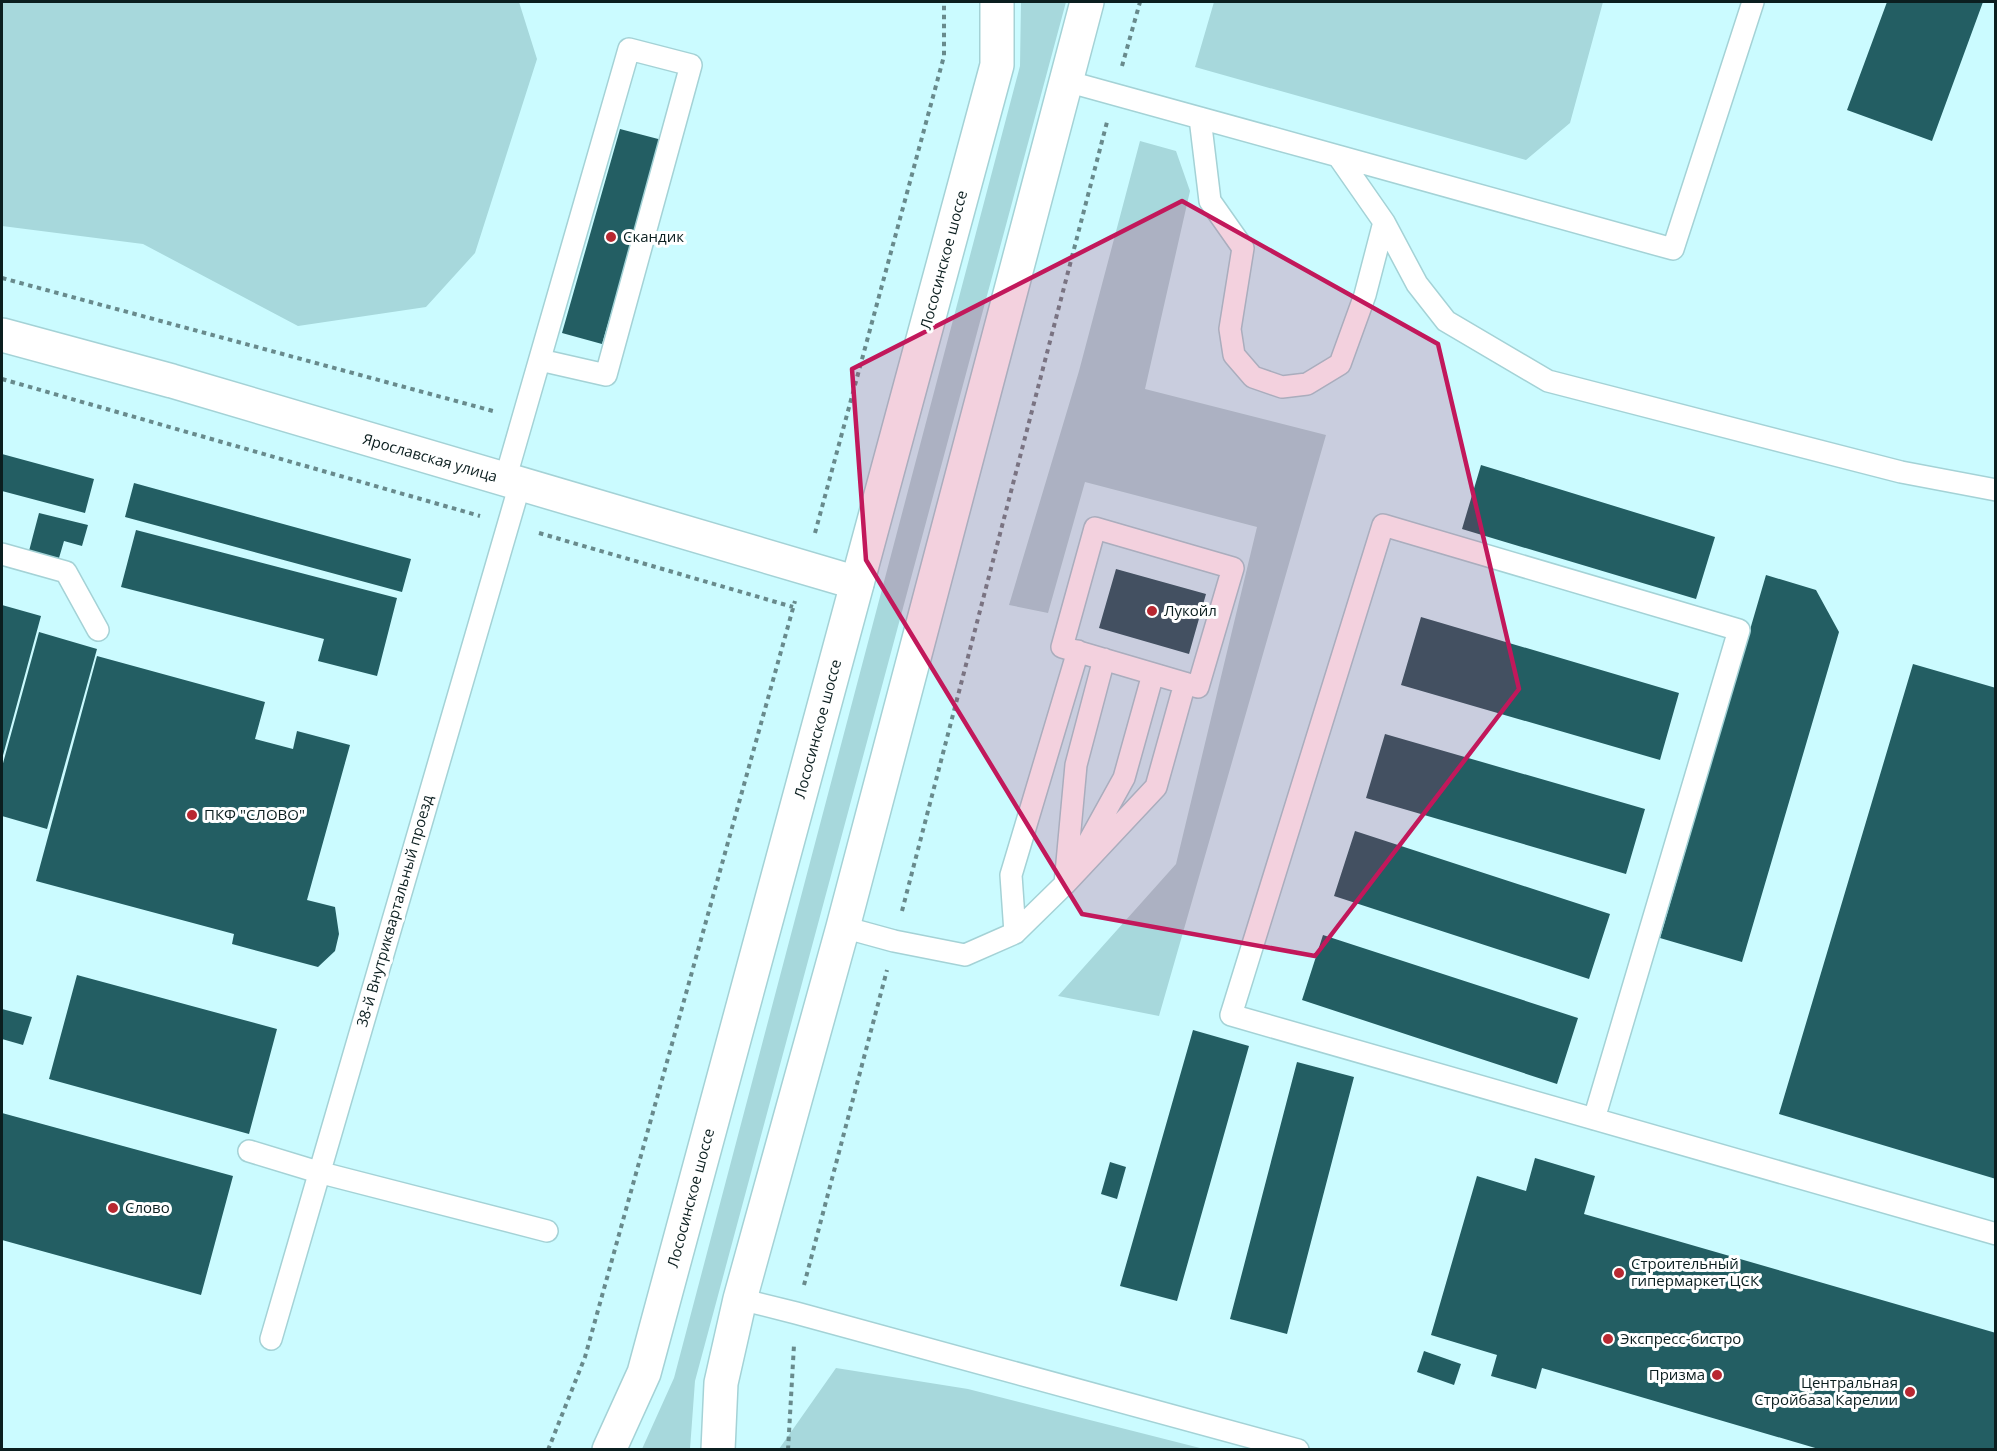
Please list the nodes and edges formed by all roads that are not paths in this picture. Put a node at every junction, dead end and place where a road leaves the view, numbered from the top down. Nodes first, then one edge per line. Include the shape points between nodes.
1 (998, 2) edge
2 (1087, 2) edge
3 (1753, 2) edge
4 (1066, 81) junction
5 (1200, 118) junction
6 (1338, 156) junction
7 (1384, 222) junction
8 (2, 335) edge
9 (540, 360) junction
10 (512, 482) junction
11 (1995, 490) edge
12 (2, 554) edge
13 (857, 583) junction
14 (98, 630) dead end
15 (1078, 651) junction
16 (1104, 659) junction
17 (1153, 674) junction
18 (1185, 683) junction
19 (1065, 884) junction
20 (843, 927) junction
21 (1016, 933) junction
22 (1594, 1119) junction
23 (249, 1151) dead end
24 (318, 1172) junction
25 (547, 1232) dead end
26 (1995, 1234) edge
27 (741, 1299) junction
28 (271, 1339) dead end
29 (609, 1449) edge
30 (718, 1449) edge
31 (1298, 1449) edge

1 - 13 street, Лососинское шоссе via 997,65
2 - 4 street
3 - 6 lane via 1673,249
4 - 5 lane
4 - 20 street
5 - 6 lane
5 - 7 lane via 1210,201 1244,248 1230,329 1234,355 1253,377 1282,387 1307,384 1340,364 1365,295
6 - 7 lane
7 - 11 lane via 1417,284 1446,321 1548,381 1901,472
8 - 10 street, Ярославская улица
9 - 9 lane, 38-й Внутриквартальный проезд via 629,49 691,65 606,375
9 - 10 lane, 38-й Внутриквартальный проезд via 523,419
10 - 13 street, Ярославская улица
10 - 24 lane, 38-й Внутриквартальный проезд via 508,524
12 - 14 lane via 66,572
13 - 29 street, Лососинское шоссе via 644,1373
15 - 16 lane
15 - 18 lane via 1062,647 1095,528 1233,568 1198,687
15 - 21 lane via 1011,875
16 - 17 lane
16 - 19 lane via 1076,765
17 - 18 lane
17 - 19 lane via 1124,778
18 - 19 lane via 1156,787
19 - 21 lane
20 - 21 lane via 965,955
20 - 27 street
22 - 22 lane via 1739,630 1383,525 1232,1015
22 - 26 lane
23 - 24 lane
24 - 25 lane
24 - 28 lane, 38-й Внутриквартальный проезд
27 - 30 street via 721,1383
27 - 31 lane

